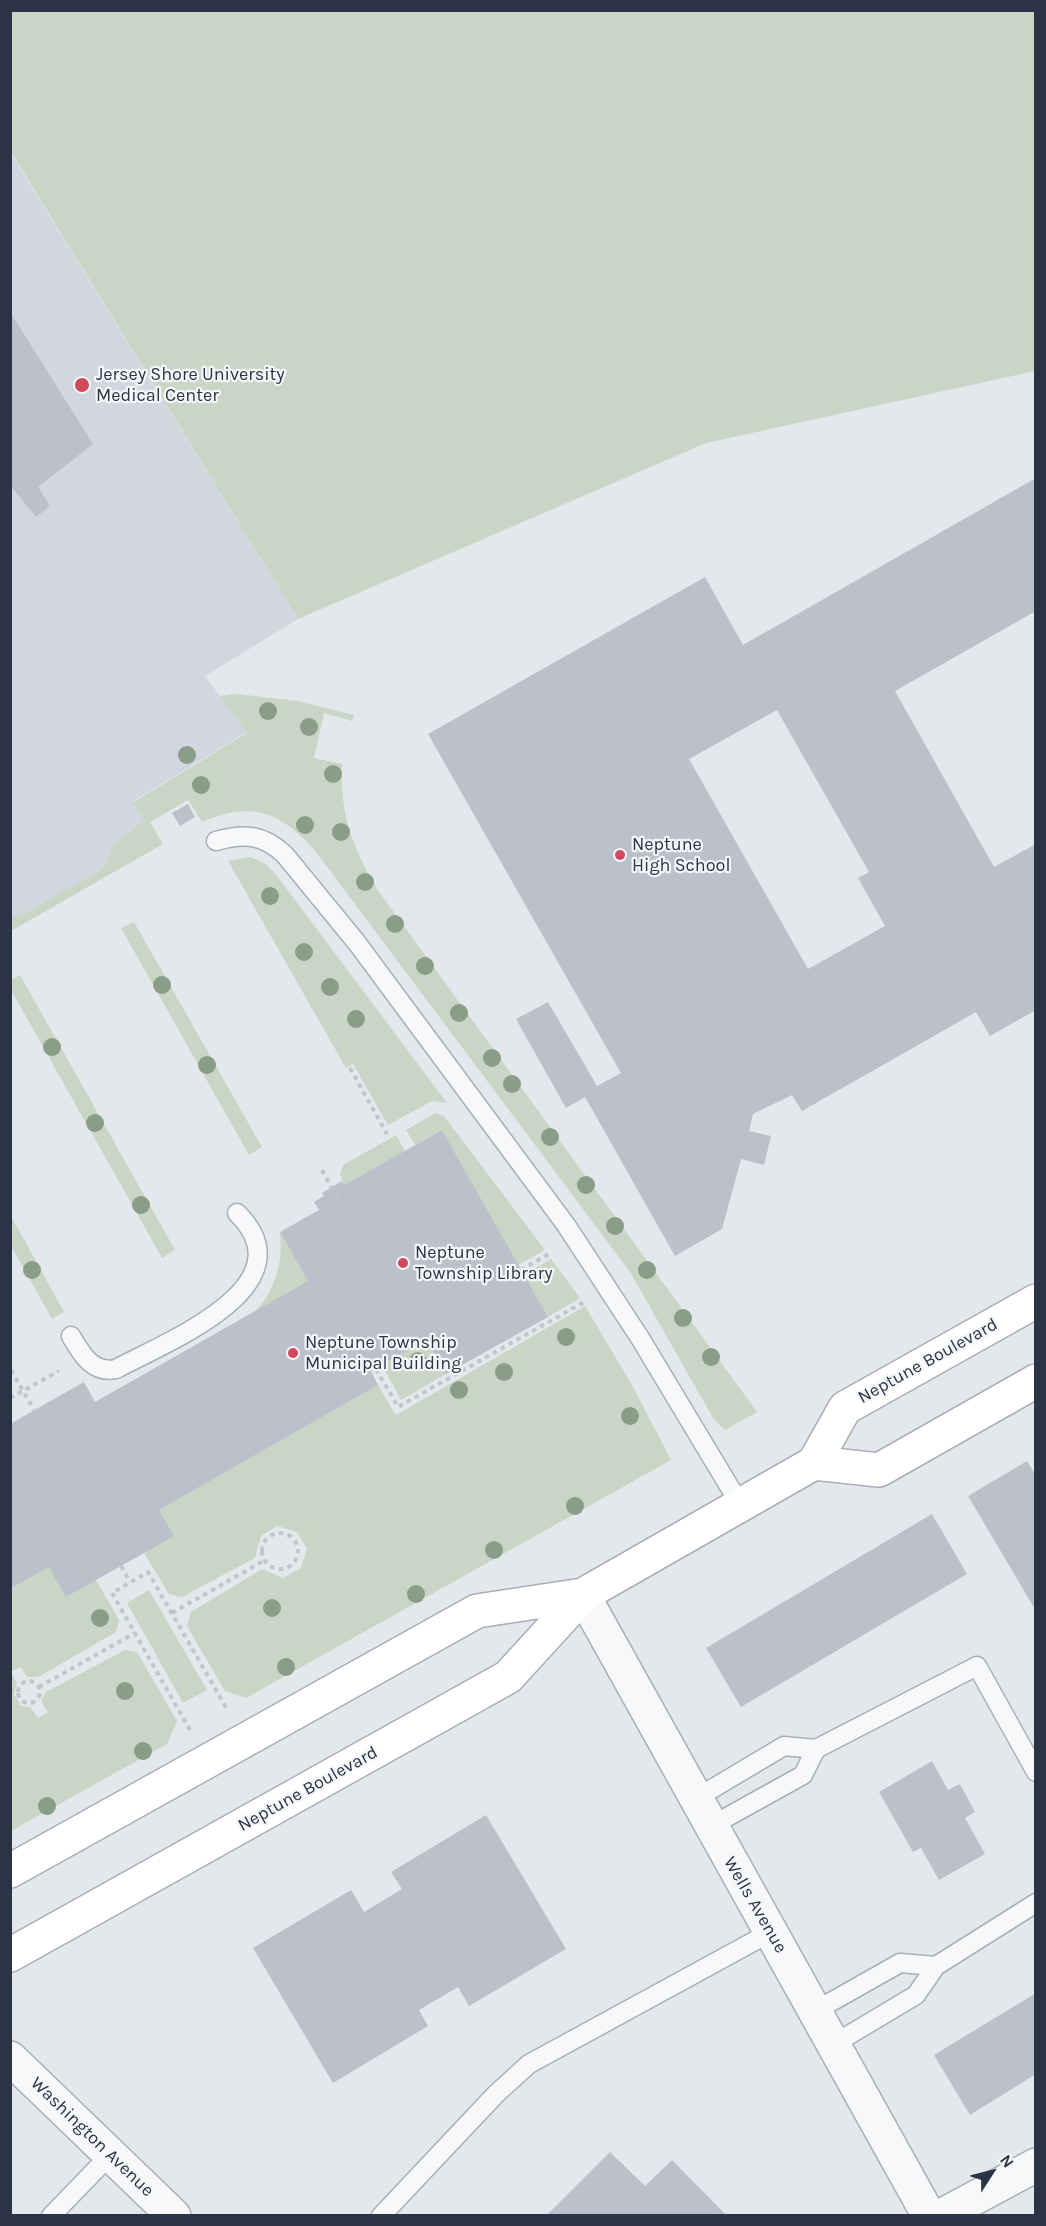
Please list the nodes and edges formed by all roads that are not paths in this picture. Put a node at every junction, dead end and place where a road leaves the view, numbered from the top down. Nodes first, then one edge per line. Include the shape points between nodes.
1 (216, 841) dead end
2 (237, 1213) dead end
3 (1035, 1301) edge
4 (71, 1336) dead end
5 (1035, 1381) edge
6 (814, 1463) junction
7 (741, 1506) junction
8 (583, 1594) junction
9 (816, 1749) junction
10 (1035, 1772) edge
11 (703, 1812) junction
12 (10, 1871) edge
13 (1035, 1903) edge
14 (771, 1932) junction
15 (10, 1955) edge
16 (936, 1966) junction
17 (815, 2011) junction
18 (834, 2044) junction
19 (10, 2058) edge
20 (111, 2154) junction
21 (1035, 2165) edge
22 (51, 2216) edge
23 (174, 2216) edge
24 (381, 2216) edge
25 (929, 2216) edge
26 (941, 2216) edge

1 - 7 lane via 248,834 273,844 357,943 566,1225 640,1338
2 - 4 lane via 254,1234 258,1263 252,1278 224,1309 107,1371 90,1364
3 - 6 street, Neptune Boulevard via 845,1408
5 - 6 street via 879,1470
6 - 7 street, Neptune Boulevard
7 - 8 street, Neptune Boulevard
8 - 11 street, Wells Avenue
8 - 12 street, Neptune Boulevard via 477,1611
8 - 15 street, Neptune Boulevard via 508,1677
9 - 10 lane via 977,1666
9 - 11 lane via 803,1775
9 - 11 lane via 784,1746
11 - 14 street, Wells Avenue
13 - 16 lane
14 - 17 street, Wells Avenue
14 - 24 lane via 529,2064
16 - 17 lane via 900,1963
16 - 18 lane via 916,1995
17 - 18 street, Wells Avenue
18 - 25 street, Wells Avenue
19 - 20 street, Washington Avenue
20 - 22 lane
20 - 23 street, Washington Avenue
21 - 26 street

